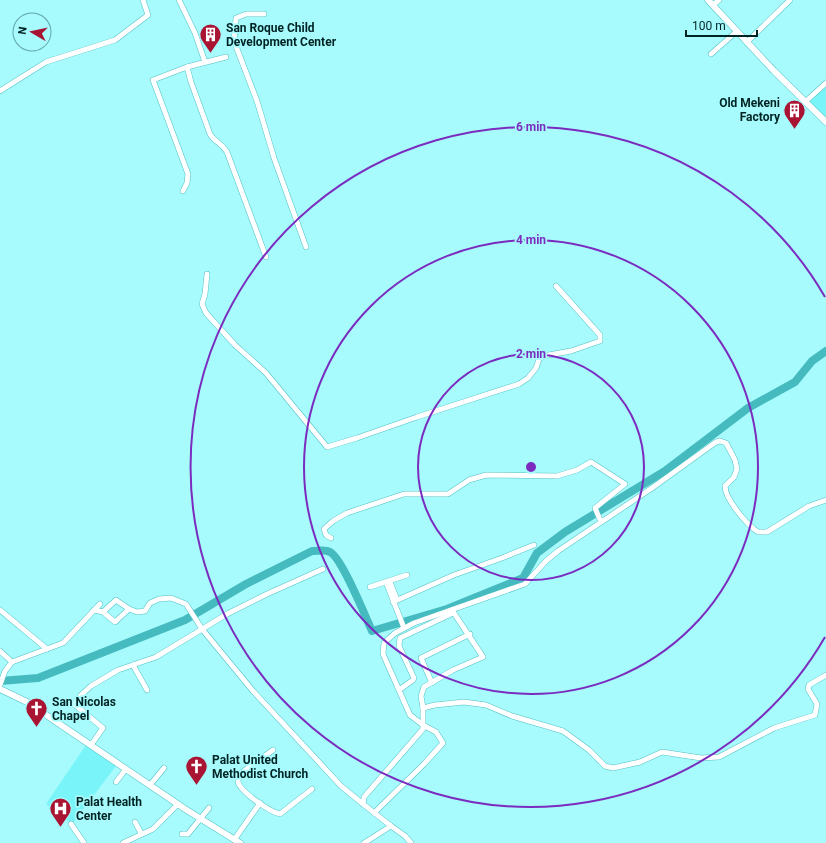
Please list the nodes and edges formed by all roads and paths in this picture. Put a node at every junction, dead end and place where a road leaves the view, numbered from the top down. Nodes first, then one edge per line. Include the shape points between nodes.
1 (144, 0) edge
2 (179, 0) edge
3 (708, 0) edge
4 (719, 0) edge
5 (790, 0) edge
6 (713, 5) junction
7 (264, 14) dead end
8 (737, 31) junction
9 (747, 42) junction
10 (711, 54) dead end
11 (226, 57) dead end
12 (204, 62) junction
13 (187, 67) junction
14 (826, 83) edge
15 (0, 91) edge
16 (805, 102) junction
17 (826, 122) edge
18 (183, 191) dead end
19 (306, 247) dead end
20 (266, 257) dead end
21 (207, 274) dead end
22 (556, 286) dead end
23 (826, 500) edge
24 (600, 520) junction
25 (331, 538) dead end
26 (534, 545) dead end
27 (323, 570) dead end
28 (407, 575) dead end
29 (388, 582) junction
30 (370, 587) dead end
31 (395, 601) junction
32 (100, 604) dead end
33 (128, 608) junction
34 (0, 610) edge
35 (94, 610) junction
36 (453, 611) junction
37 (103, 612) junction
38 (403, 626) junction
39 (202, 629) junction
40 (470, 634) junction
41 (47, 649) junction
42 (0, 651) edge
43 (12, 662) junction
44 (133, 665) junction
45 (826, 675) edge
46 (432, 683) junction
47 (0, 686) edge
48 (147, 690) dead end
49 (399, 690) junction
50 (423, 708) junction
51 (423, 726) junction
52 (91, 745) junction
53 (273, 750) dead end
54 (164, 768) dead end
55 (126, 769) junction
56 (116, 782) dead end
57 (150, 785) junction
58 (312, 789) dead end
59 (178, 804) junction
60 (260, 804) junction
61 (363, 804) junction
62 (209, 808) dead end
63 (374, 813) junction
64 (200, 819) junction
65 (135, 822) dead end
66 (71, 824) dead end
67 (391, 826) junction
68 (141, 833) junction
69 (182, 834) dead end
70 (237, 842) edge
71 (84, 843) edge
72 (123, 843) edge
73 (364, 843) edge
74 (411, 843) edge

1 - 15 street via 148,15 115,40 46,62
2 - 12 street
3 - 6 street
4 - 6 street
5 - 9 street
6 - 8 street
7 - 19 street via 246,14 236,18 234,41
8 - 9 street
8 - 10 street
9 - 16 street
11 - 12 street
12 - 13 street
13 - 18 street via 155,78 153,82 188,174
13 - 20 street via 210,134 222,143 227,152
14 - 16 street
16 - 17 street
21 - 22 street via 202,304 206,314 266,373 327,447 519,384 528,378 543,356 565,353 600,341 600,335
23 - 24 street via 809,506 770,531 758,532 742,517 726,493 725,486 734,477 737,466 728,446 720,441
24 - 25 street via 596,507 625,484 591,462 577,470 557,476 486,475 469,480 448,494 404,494 339,517 325,528 325,533
24 - 36 street via 558,551 522,586
26 - 31 street via 454,575
27 - 39 street via 267,594
28 - 29 street
29 - 30 street
29 - 31 street
31 - 38 street
32 - 35 street
33 - 37 street via 116,600
33 - 37 street via 115,622
33 - 39 street via 138,612 145,611 150,603 171,598 186,604
34 - 41 street
35 - 37 street
35 - 41 street via 63,643
36 - 38 street
36 - 40 street
36 - 49 street via 400,638 399,646 414,678
38 - 49 street via 387,640 383,649
39 - 44 street via 156,657
39 - 61 street via 253,691 341,786
40 - 46 street via 421,658
40 - 46 street via 483,656
41 - 43 street
42 - 43 street
43 - 47 street
44 - 48 street
44 - 52 street via 104,677 75,701 75,706 103,728
45 - 50 street via 809,685 808,689 817,704 814,715 774,728 719,757 701,758 662,752 640,762 613,768 605,766 589,750 563,731 486,706 464,702
46 - 50 street via 421,692
47 - 52 street
49 - 51 street via 410,715
50 - 51 street
51 - 61 street via 422,732 364,797
51 - 63 street via 436,732 443,743
52 - 55 street
53 - 60 street via 241,773 238,780 239,787
54 - 57 street
55 - 56 street
55 - 57 street
57 - 59 street
58 - 60 street via 280,814
59 - 64 street
59 - 68 street via 152,829
60 - 70 street
61 - 63 street
62 - 64 street
63 - 67 street
64 - 69 street via 188,834
64 - 70 street
65 - 68 street
66 - 71 street
67 - 73 street
67 - 74 street
68 - 72 street

